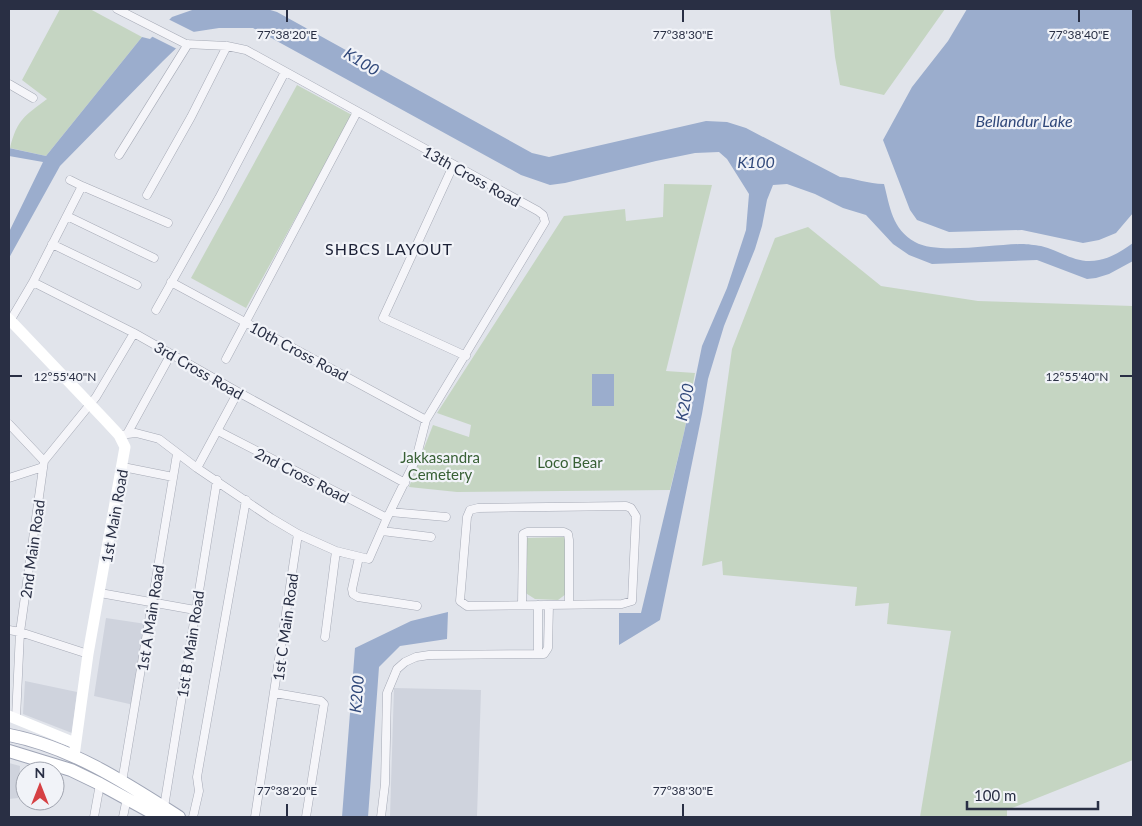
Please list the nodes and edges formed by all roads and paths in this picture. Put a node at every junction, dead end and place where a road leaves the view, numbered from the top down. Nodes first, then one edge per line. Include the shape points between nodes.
1 (116, 9) edge
2 (187, 44) junction
3 (227, 46) junction
4 (285, 72) junction
5 (9, 84) edge
6 (33, 98) dead end
7 (357, 112) junction
8 (119, 155) dead end
9 (454, 166) junction
10 (70, 180) dead end
11 (82, 186) junction
12 (147, 195) dead end
13 (67, 216) junction
14 (168, 223) dead end
15 (52, 244) junction
16 (154, 258) dead end
17 (33, 282) junction
18 (171, 282) junction
19 (137, 285) dead end
20 (156, 310) dead end
21 (10, 320) edge
22 (246, 322) junction
23 (134, 333) junction
24 (171, 354) junction
25 (466, 356) junction
26 (226, 359) dead end
27 (238, 392) junction
28 (90, 405) junction
29 (426, 420) junction
30 (9, 424) edge
31 (218, 431) junction
32 (123, 435) junction
33 (177, 454) junction
34 (44, 464) junction
35 (123, 467) junction
36 (197, 468) junction
37 (173, 477) junction
38 (9, 478) edge
39 (217, 480) junction
40 (405, 483) junction
41 (246, 500) junction
42 (388, 515) junction
43 (446, 517) dead end
44 (382, 531) junction
45 (298, 534) junction
46 (431, 537) dead end
47 (336, 551) junction
48 (359, 557) junction
49 (232, 582) junction
50 (241, 584) dead end
51 (100, 593) junction
52 (153, 603) junction
53 (570, 604) junction
54 (522, 605) junction
55 (538, 605) junction
56 (548, 605) junction
57 (417, 606) dead end
58 (196, 610) junction
59 (9, 630) edge
60 (20, 632) junction
61 (325, 637) dead end
62 (88, 654) junction
63 (538, 654) junction
64 (275, 693) junction
65 (12, 717) edge
66 (9, 735) edge
67 (76, 743) junction
68 (9, 751) edge
69 (74, 756) junction
70 (122, 782) junction
71 (100, 784) junction
72 (127, 798) junction
73 (141, 812) edge
74 (162, 812) edge
75 (94, 817) edge
76 (123, 817) edge
77 (179, 817) edge
78 (193, 817) edge
79 (255, 817) edge
80 (306, 817) edge
81 (381, 817) edge

1 - 2 street
2 - 3 street, 13th Cross Road
2 - 8 street
3 - 4 street, 13th Cross Road via 246,50
3 - 12 street
4 - 7 street, 13th Cross Road
4 - 18 street
5 - 6 street
7 - 9 street, 13th Cross Road
7 - 22 street
9 - 25 street via 383,318
9 - 25 street, 13th Cross Road via 538,211 545,219
10 - 11 street
11 - 13 street
11 - 14 street
13 - 15 street
13 - 16 street
15 - 17 street
15 - 19 street
17 - 21 street
17 - 23 street, 3rd Cross Road
18 - 20 street
18 - 22 street, 10th Cross Road
21 - 28 street
22 - 26 street
22 - 29 street, 10th Cross Road
23 - 24 street, 3rd Cross Road
23 - 28 street
24 - 27 street, 3rd Cross Road
24 - 32 street
25 - 29 street, 13th Cross Road
27 - 31 street
27 - 40 street, 3rd Cross Road
28 - 32 street
28 - 34 street
29 - 40 street, 13th Cross Road via 416,459
30 - 34 street
31 - 36 street
31 - 42 street, 2nd Cross Road
32 - 33 street via 136,433 159,439
32 - 35 street, 1st Main Road via 126,447
33 - 36 street
33 - 37 street, 1st A Main Road
34 - 38 street
34 - 60 street, 2nd Main Road
35 - 37 street
35 - 51 street, 1st Main Road
36 - 39 street
37 - 52 street, 1st A Main Road
39 - 41 street
39 - 58 street, 1st B Main Road
40 - 42 street, 13th Cross Road
41 - 45 street
41 - 49 street
42 - 43 street
42 - 44 street, 13th Cross Road
44 - 46 street
44 - 48 street, 13th Cross Road via 371,557
45 - 47 street
45 - 64 street, 1st C Main Road
47 - 48 street
47 - 61 street
48 - 57 street via 353,594
49 - 50 street
49 - 78 street via 197,777 199,791
51 - 52 street
51 - 62 street, 1st Main Road
52 - 58 street
52 - 70 street, 1st A Main Road
53 - 54 street via 568,534 527,532 523,534
53 - 54 street via 632,602 636,516 631,508 470,510 460,601 467,606
53 - 56 street
54 - 55 street
55 - 56 street
55 - 63 street
56 - 63 street via 548,648 544,654
58 - 74 street, 1st B Main Road
59 - 60 street
60 - 62 street
60 - 65 street, 2nd Main Road
62 - 67 street, 1st Main Road
63 - 81 street via 429,655 416,657 398,669 387,693
64 - 79 street, 1st C Main Road
64 - 80 street via 323,703
65 - 67 street
66 - 69 main road
67 - 69 street, 1st Main Road
68 - 71 main road via 71,770
69 - 70 main road
70 - 74 main road
71 - 72 main road
71 - 75 street
72 - 73 main road
72 - 76 street
73 - 74 main road
74 - 77 main road

